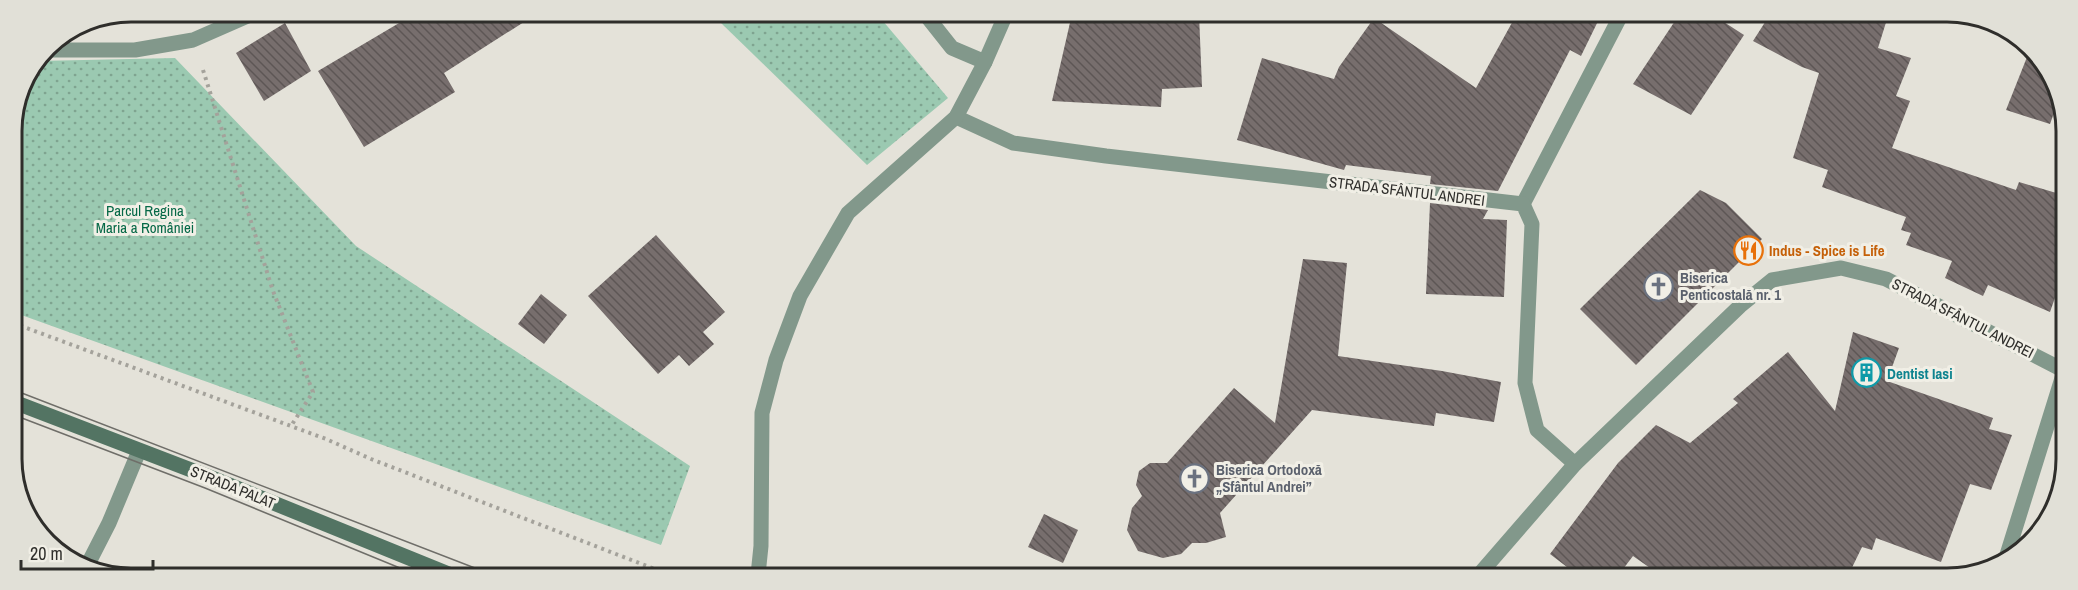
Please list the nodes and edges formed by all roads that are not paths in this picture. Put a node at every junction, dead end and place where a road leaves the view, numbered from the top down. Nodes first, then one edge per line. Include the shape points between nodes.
1 (1617, 22) edge
2 (232, 23) edge
3 (932, 23) edge
4 (1002, 23) edge
5 (60, 50) edge
6 (985, 62) junction
7 (956, 117) junction
8 (1523, 204) junction
9 (2056, 367) edge
10 (2056, 395) edge
11 (22, 405) edge
12 (139, 451) junction
13 (1575, 464) junction
14 (2009, 548) edge
15 (90, 559) edge
16 (1485, 567) edge
17 (433, 568) edge
18 (759, 568) edge

1 - 8 street
2 - 5 street via 193,40 135,50
3 - 6 street via 952,48
4 - 6 street
6 - 7 street
7 - 8 street, STRADA SFÂNTUL ANDREI via 1012,143
7 - 18 street via 848,213 800,296 776,360 762,413
8 - 13 street via 1532,224 1525,383 1537,430
9 - 13 street, STRADA SFÂNTUL ANDREI via 1886,279 1841,268 1772,280
10 - 14 street
11 - 12 main road, STRADA PALAT
12 - 15 street
12 - 17 main road, STRADA PALAT
13 - 16 street, STRADA SFÂNTUL ANDREI

